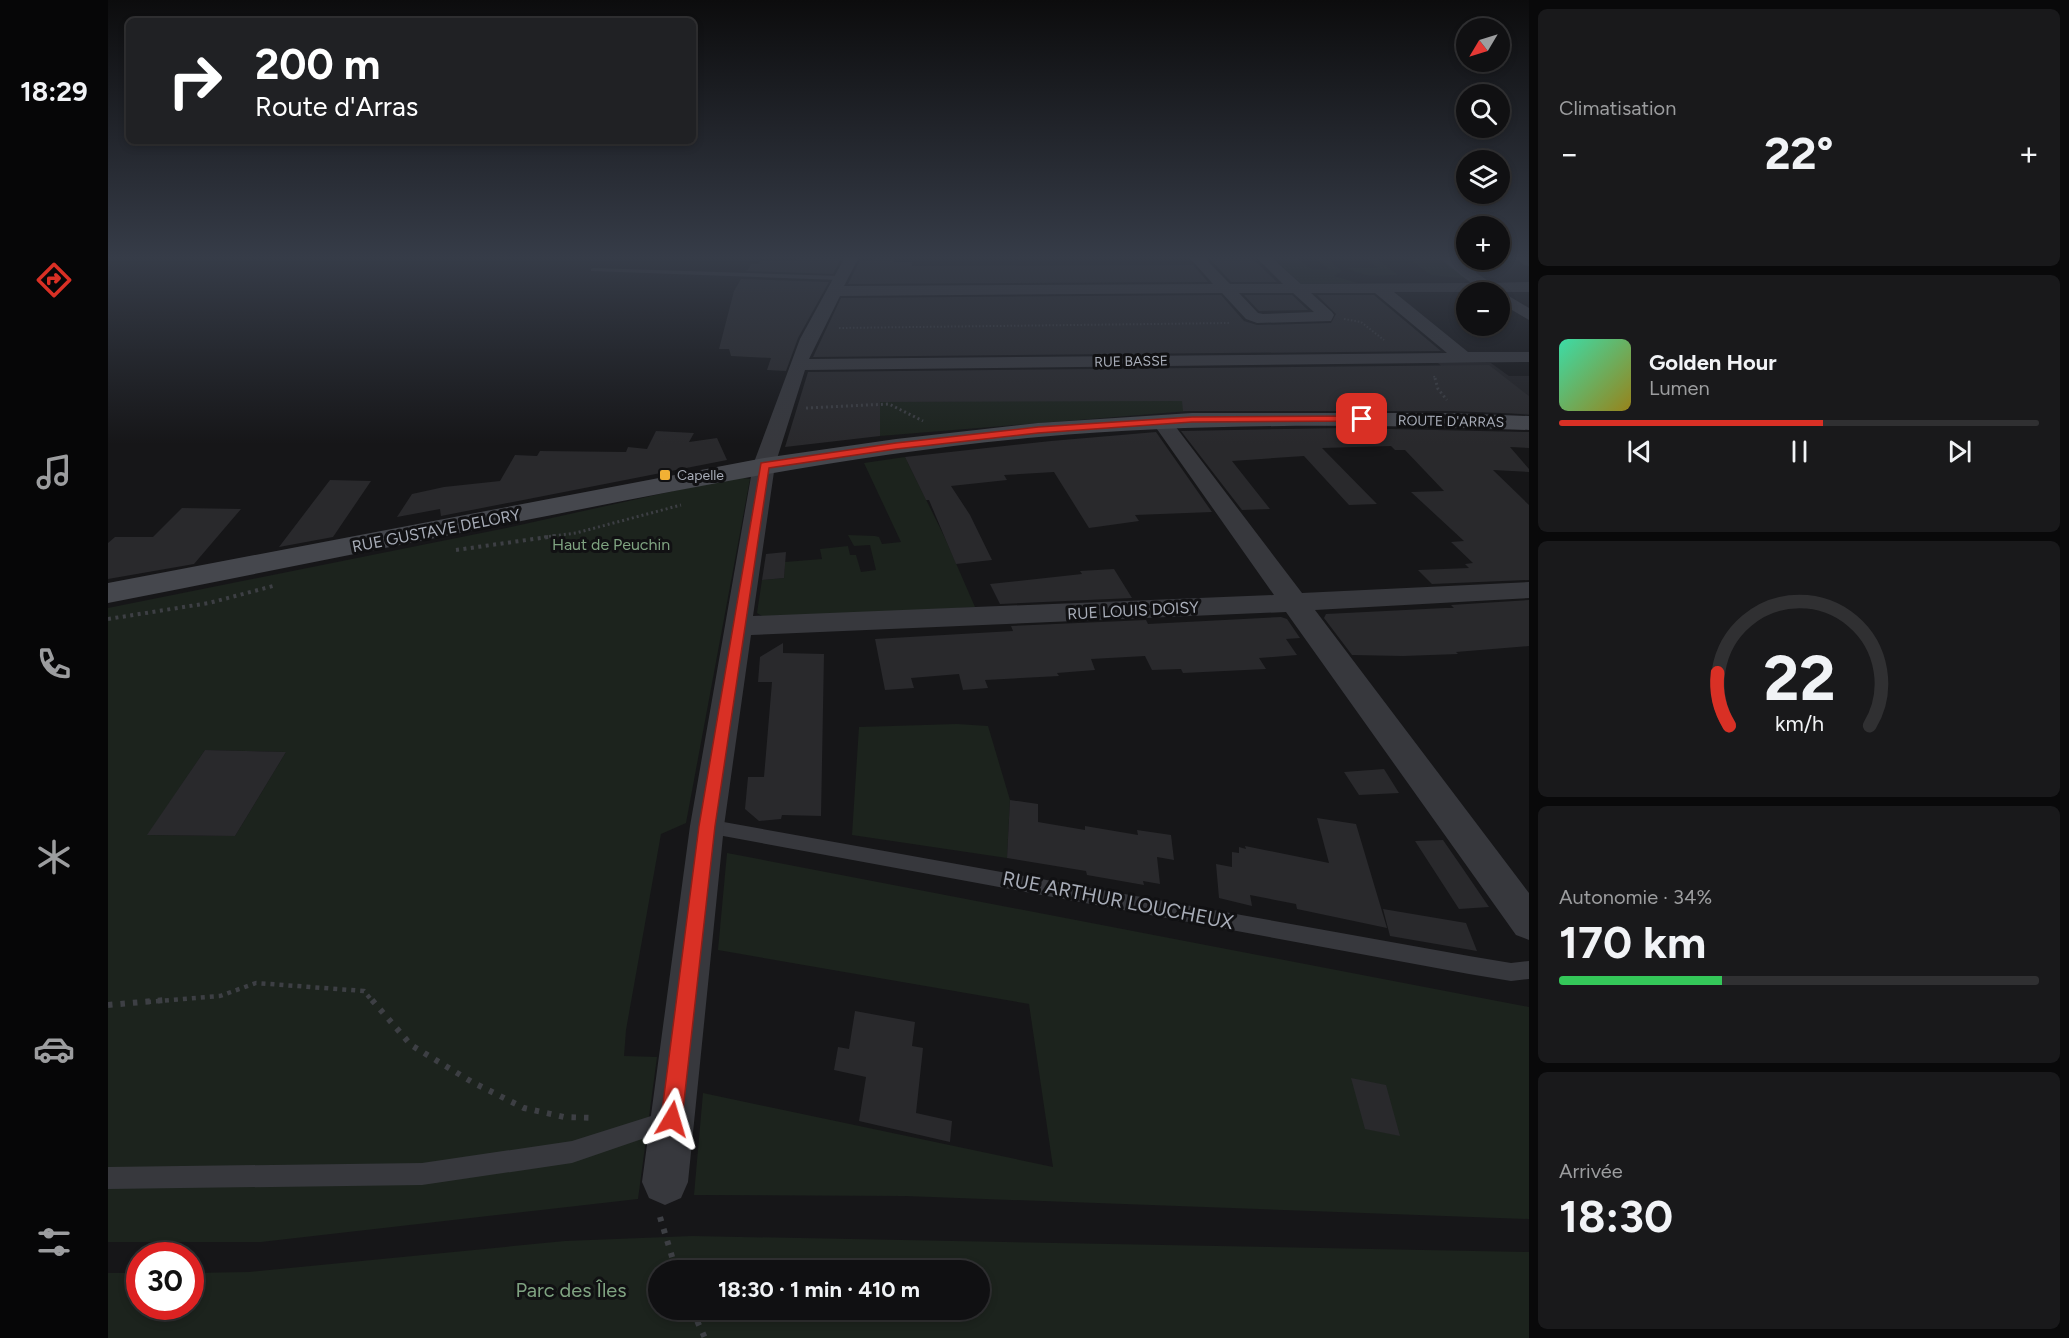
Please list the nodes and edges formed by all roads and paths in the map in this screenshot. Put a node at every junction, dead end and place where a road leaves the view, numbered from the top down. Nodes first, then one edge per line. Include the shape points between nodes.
1 (819, 319) edge
2 (1253, 319) edge
3 (1342, 319) edge
4 (1417, 319) edge
5 (814, 329) junction
6 (1463, 357) junction
7 (1409, 358) junction
8 (1527, 358) edge
9 (798, 364) junction
10 (784, 410) junction
11 (1450, 420) junction
12 (1162, 422) junction
13 (1529, 423) edge
14 (940, 441) junction
15 (764, 465) junction
16 (1529, 590) edge
17 (108, 593) edge
18 (1293, 602) junction
19 (738, 627) junction
20 (707, 826) junction
21 (1529, 923) edge
22 (1529, 970) edge
23 (108, 1005) edge
24 (606, 1118) dead end
25 (672, 1119) junction
26 (108, 1178) edge
27 (665, 1182) dead end
28 (660, 1216) dead end
29 (672, 1260) edge
30 (697, 1320) edge
31 (705, 1338) edge

1 - 5 street
2 - 5 path via 1242,323
3 - 7 path via 1361,322
4 - 6 street
5 - 9 street
6 - 7 street, RUE BASSE
6 - 8 street, RUE BASSE
7 - 9 street, RUE BASSE
7 - 11 path via 1433,374 1438,389 1456,413 1444,413
9 - 10 street
10 - 14 path via 889,404 929,424
10 - 15 street
11 - 12 main road, ROUTE D'ARRAS via 1296,418
11 - 13 main road, ROUTE D'ARRAS
12 - 14 main road, ROUTE D'ARRAS
12 - 18 street
14 - 15 main road, ROUTE D'ARRAS
15 - 17 main road, RUE GUSTAVE DELORY
15 - 19 street
16 - 18 street, RUE LOUIS DOISY
18 - 19 street, RUE LOUIS DOISY
18 - 21 street
19 - 20 street
20 - 22 lane, RUE ARTHUR LOUCHEUX via 1469,965 1511,972
20 - 25 street
23 - 24 path via 220,996 256,983 364,991 411,1046 472,1082 524,1108 564,1117
25 - 26 lane via 572,1152 422,1174
25 - 27 street
28 - 29 path
30 - 31 path

